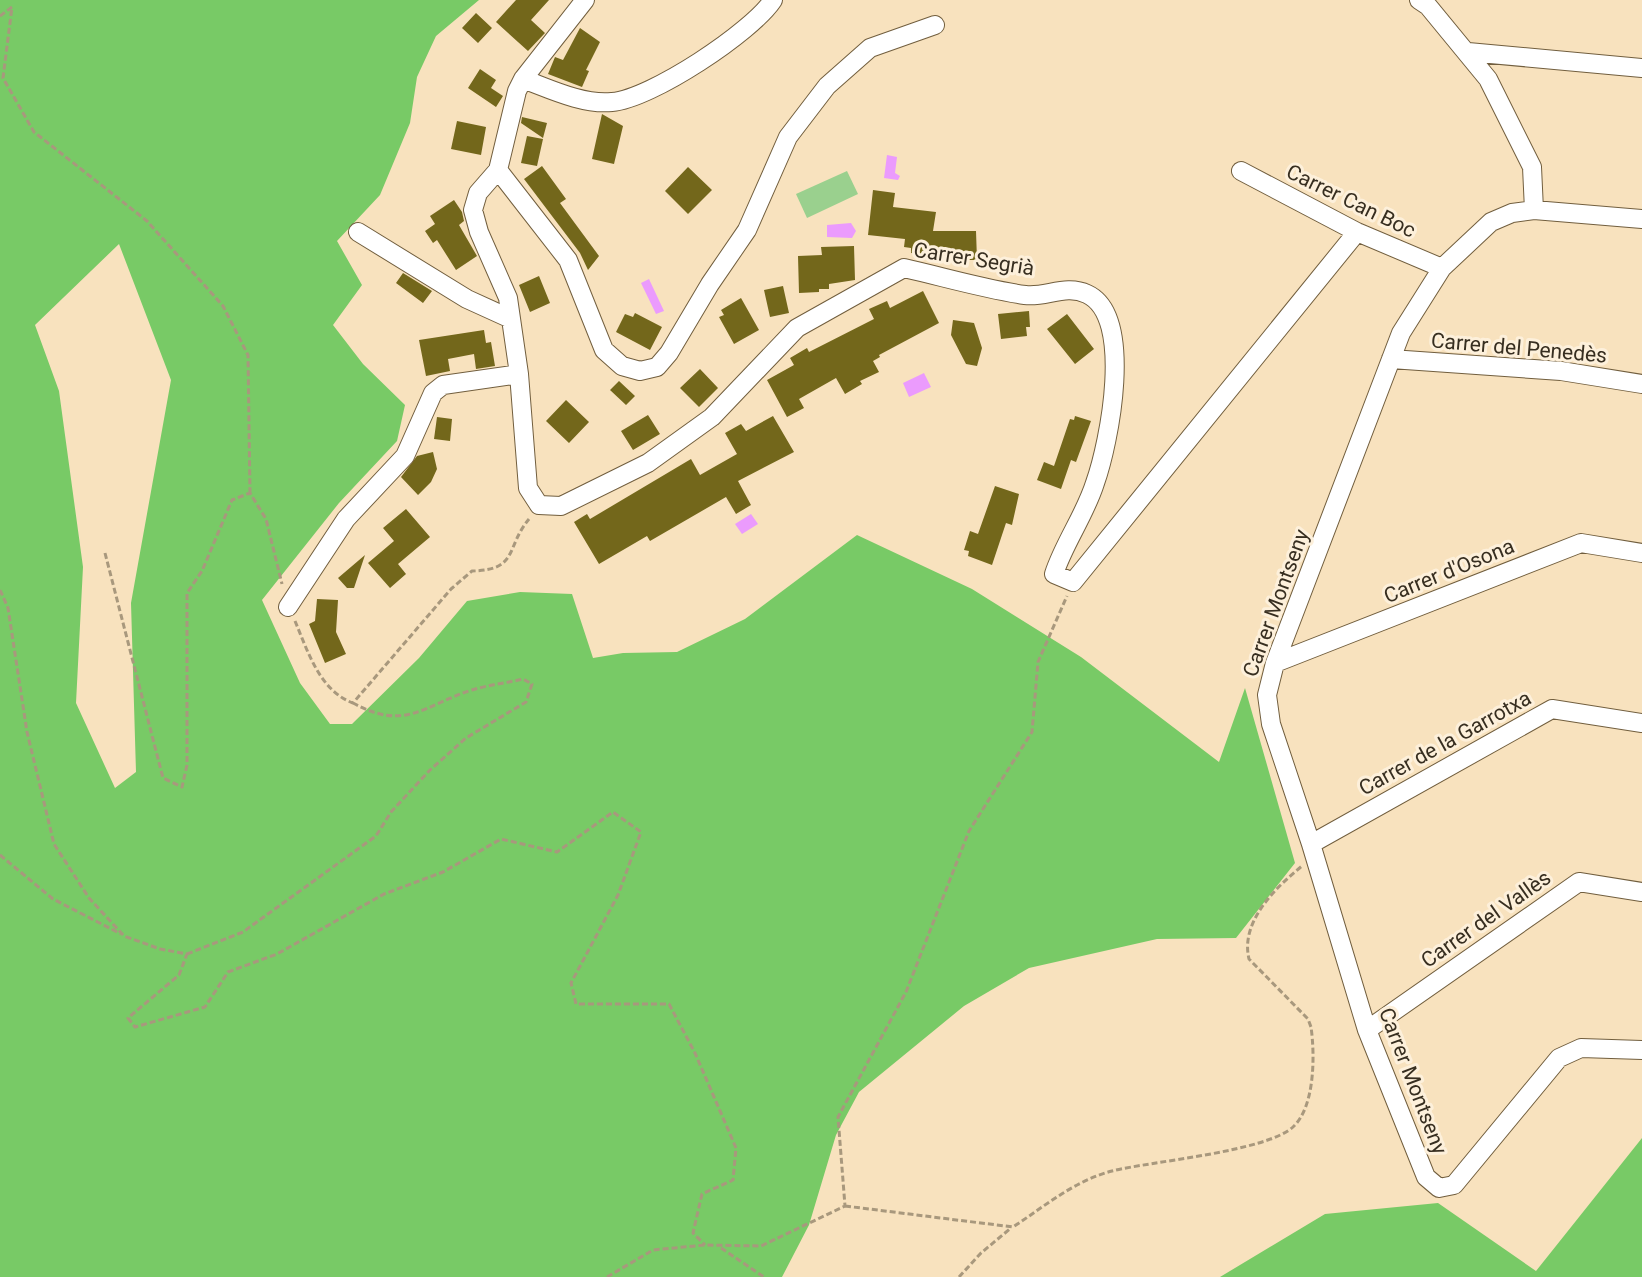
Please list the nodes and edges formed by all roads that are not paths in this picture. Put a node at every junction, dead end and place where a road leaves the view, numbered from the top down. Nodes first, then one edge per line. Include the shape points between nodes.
1 (585, 0) edge
2 (773, 0) edge
3 (1427, 2) edge
4 (935, 25) dead end
5 (1468, 52) junction
6 (1642, 68) edge
7 (523, 80) junction
8 (498, 170) junction
9 (1242, 171) dead end
10 (1534, 210) junction
11 (1642, 219) edge
12 (358, 232) dead end
13 (1357, 232) junction
14 (1442, 268) junction
15 (512, 319) junction
16 (1391, 359) junction
17 (519, 374) junction
18 (1642, 384) edge
19 (1642, 554) edge
20 (288, 607) road end
21 (1275, 663) junction
22 (1642, 723) edge
23 (1313, 850) junction
24 (1642, 892) edge
25 (1366, 1030) junction
26 (1642, 1050) edge

1 - 7 street
2 - 7 street via 765,12 701,60 647,93 627,100 591,101
3 - 5 street
4 - 8 street via 870,48 827,86 788,137 747,231 657,367 640,371 622,366 604,350 568,260
5 - 6 street
5 - 10 street via 1488,79 1532,167
7 - 8 street
8 - 15 street via 478,194 473,210 508,298
9 - 13 street, Carrer Can Boc
10 - 11 street, Carrer Montseny
10 - 14 street, Carrer Montseny via 1512,213 1491,222
12 - 15 street via 467,299
13 - 14 street, Carrer Can Boc
13 - 17 street, Carrer Segrià via 1073,582 1054,574 1096,482 1109,429 1116,351 1105,309 1088,294 1061,290 1027,295 904,268 797,328 712,417 648,463 561,506 539,505 528,488
14 - 16 street, Carrer Montseny via 1401,333
15 - 17 street
16 - 18 street, Carrer del Penedès via 1561,371
16 - 21 street, Carrer Montseny
17 - 20 street via 443,385 433,393 405,456 346,519
19 - 21 street, Carrer d'Osona via 1581,543
21 - 23 street, Carrer Montseny via 1267,694 1271,724
22 - 23 street, Carrer de la Garrotxa via 1552,709
23 - 25 street, Carrer Montseny
24 - 25 street, Carrer del Vallès via 1579,882
25 - 26 street, Carrer Montseny via 1426,1177 1439,1188 1454,1185 1559,1058 1581,1048

